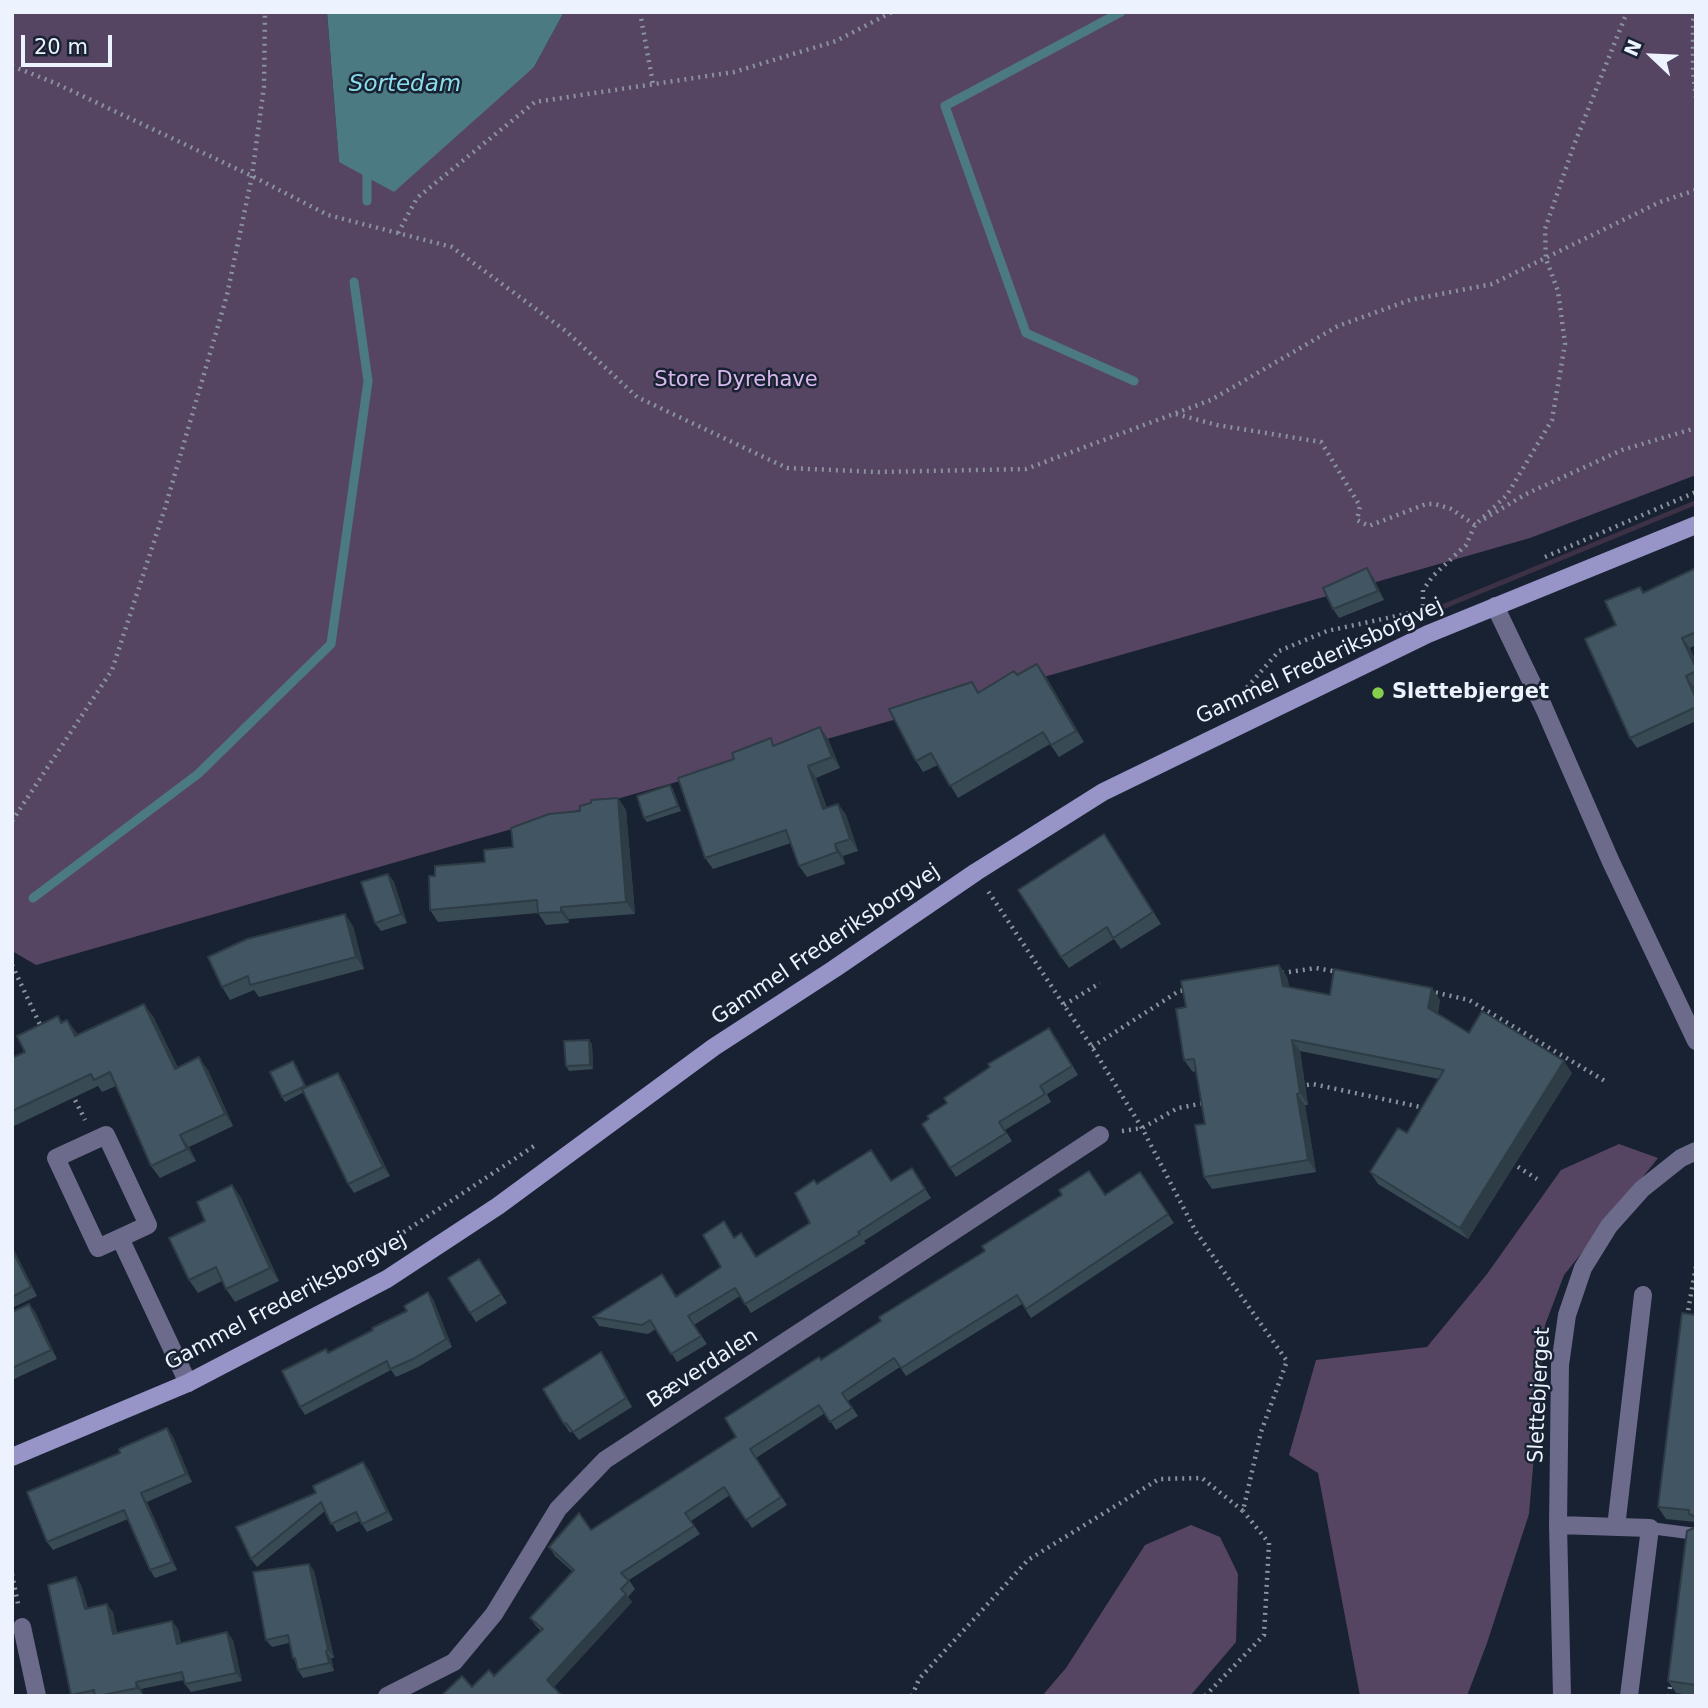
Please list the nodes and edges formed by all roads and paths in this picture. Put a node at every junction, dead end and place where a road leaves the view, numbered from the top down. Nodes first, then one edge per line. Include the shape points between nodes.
1 (265, 12) edge
2 (640, 12) edge
3 (892, 12) edge
4 (1628, 12) edge
5 (1695, 12) edge
6 (12, 66) edge
7 (653, 84) junction
8 (1696, 98) edge
9 (252, 176) junction
10 (1696, 190) edge
11 (397, 233) junction
12 (1546, 259) junction
13 (1175, 414) junction
14 (1696, 428) edge
15 (1475, 525) junction
16 (1696, 525) edge
17 (1495, 606) junction
18 (1428, 634) junction
19 (12, 821) edge
20 (976, 872) junction
21 (12, 965) edge
22 (1342, 973) edge
23 (1275, 975) edge
24 (1100, 983) dead end
25 (1193, 989) edge
26 (1418, 989) edge
27 (1064, 1005) junction
28 (43, 1032) edge
29 (1696, 1041) edge
30 (1092, 1047) junction
31 (1605, 1081) dead end
32 (1299, 1087) edge
33 (71, 1093) edge
34 (1205, 1103) edge
35 (1429, 1109) edge
36 (1142, 1128) junction
37 (106, 1135) junction
38 (1100, 1135) joint
39 (1696, 1151) edge
40 (1505, 1158) edge
41 (1537, 1179) dead end
42 (120, 1238) junction
43 (1696, 1266) edge
44 (1643, 1296) dead end
45 (1686, 1328) edge
46 (188, 1383) junction
47 (12, 1457) edge
48 (1243, 1511) junction
49 (1558, 1525) junction
50 (1616, 1527) junction
51 (1650, 1528) junction
52 (1693, 1534) edge
53 (12, 1574) edge
54 (22, 1627) joint
55 (1672, 1669) edge
56 (37, 1696) edge
57 (387, 1696) edge
58 (912, 1696) edge
59 (1205, 1696) edge
60 (1562, 1696) edge
61 (1629, 1696) edge
62 (1669, 1696) edge

1 - 9 path via 264,86
2 - 7 path
3 - 7 path via 835,41 734,72
4 - 12 path via 1545,229
5 - 8 path
6 - 9 path
7 - 11 path via 536,102 417,198
9 - 11 path via 328,215
9 - 19 path via 227,295 112,670
10 - 12 path via 1660,202
11 - 13 path via 452,247 566,332 637,397 787,468 878,472 1026,469
12 - 13 path via 1492,284 1410,300 1338,326 1211,400
12 - 15 path via 1558,291 1565,344 1552,420 1507,495
13 - 15 path via 1321,442 1360,506 1357,520 1369,526 1426,504 1451,509
14 - 15 path via 1622,450 1526,494
15 - 18 path via 1466,545 1423,590
16 - 17 street, Gammel Frederiksborgvej
17 - 18 street, Gammel Frederiksborgvej
17 - 29 street
18 - 20 street, Gammel Frederiksborgvej via 1103,792
20 - 27 path
20 - 46 street, Gammel Frederiksborgvej via 714,1047 498,1206 387,1279
21 - 28 path
22 - 23 path via 1316,968
24 - 27 path
25 - 30 path via 1179,991
26 - 31 path via 1469,1000
27 - 30 path
30 - 36 path
32 - 35 path via 1313,1084
33 - 37 path via 82,1118
34 - 36 path via 1178,1108
36 - 38 path
36 - 48 path via 1196,1232 1287,1361 1261,1432
37 - 42 street via 148,1225
37 - 42 street via 56,1158 99,1248
38 - 57 street, Bæverdalen via 605,1460 558,1509 494,1615 454,1662
39 - 49 street, Slettebjerget via 1642,1189 1609,1226 1583,1268 1567,1315 1560,1365
40 - 41 path
42 - 46 street
43 - 45 path
44 - 50 street
46 - 47 street, Gammel Frederiksborgvej
48 - 58 path via 1202,1478 1159,1479 1028,1560 919,1679
48 - 59 path via 1269,1543 1264,1635
49 - 50 street
49 - 60 street, Slettebjerget
50 - 51 street
51 - 52 lane
51 - 61 street
53 - 54 path
54 - 56 street
55 - 62 path

